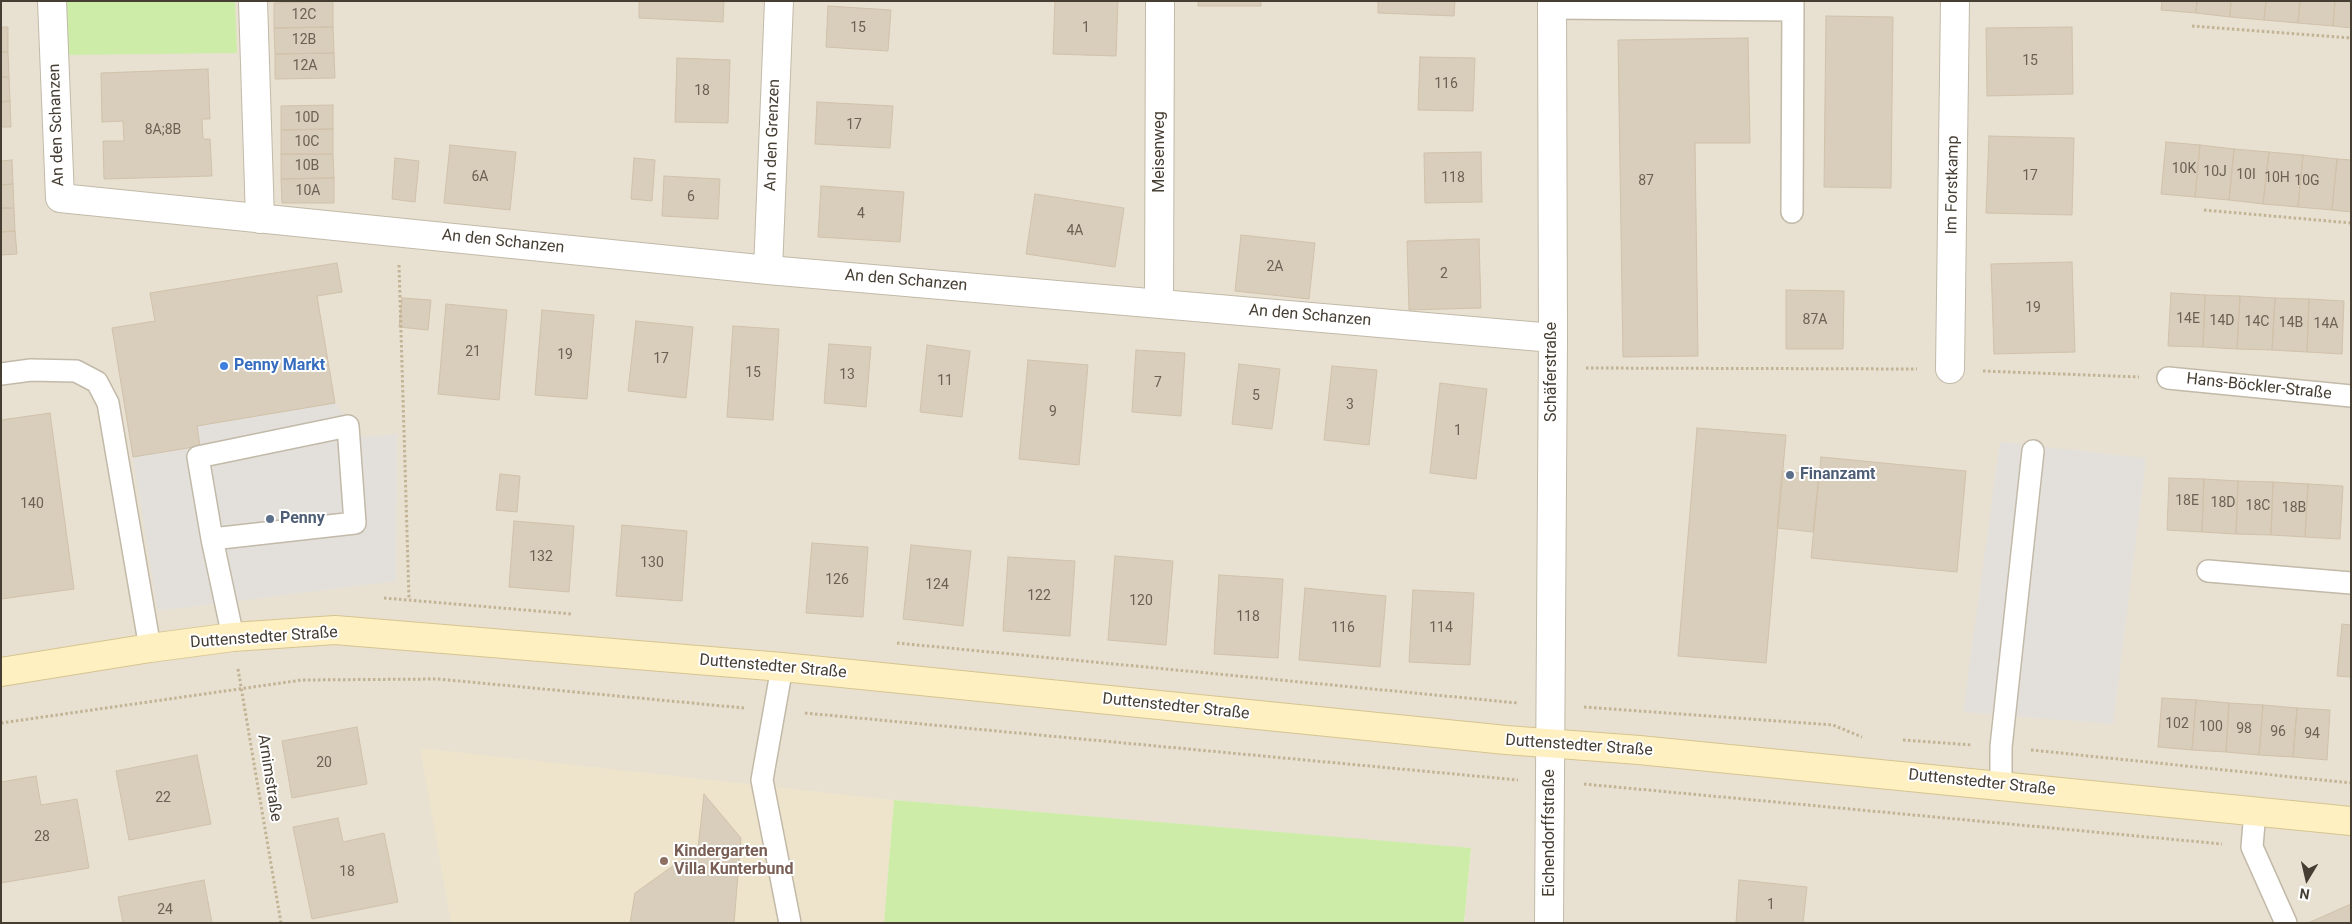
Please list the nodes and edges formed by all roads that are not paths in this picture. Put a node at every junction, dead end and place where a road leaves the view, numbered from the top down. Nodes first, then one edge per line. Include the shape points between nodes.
1 (52, 1) edge
2 (252, 1) edge
3 (779, 1) edge
4 (1160, 1) edge
5 (1955, 1) edge
6 (1552, 5) edge
7 (1793, 6) edge
8 (1792, 212) dead end
9 (260, 219) junction
10 (768, 270) junction
11 (1159, 303) junction
12 (1553, 338) junction
13 (1950, 369) road end
14 (1, 374) edge
15 (2168, 378) road end
16 (2351, 396) edge
17 (2033, 451) dead end
18 (212, 539) junction
19 (2208, 571) dead end
20 (2351, 583) edge
21 (232, 637) junction
22 (150, 648) junction
23 (782, 667) junction
24 (1, 672) edge
25 (1550, 744) junction
26 (2001, 785) junction
27 (2255, 812) junction
28 (2351, 821) edge
29 (790, 923) edge
30 (1549, 923) edge
31 (2286, 923) edge

1 - 9 street, An den Schanzen via 60,198
2 - 9 street
3 - 10 street, An den Grenzen
4 - 11 street, Meisenweg
5 - 13 street, Im Forstkamp
6 - 7 lane
6 - 12 street, Schäferstraße
7 - 8 lane
9 - 10 street, An den Schanzen
10 - 11 street, An den Schanzen
11 - 12 street, An den Schanzen
12 - 25 street, Schäferstraße
14 - 22 lane via 31,370 76,371 97,382 108,403
15 - 16 lane, Hans-Böckler-Straße
17 - 26 lane via 2001,748
18 - 18 lane via 355,523 348,426 198,457
18 - 21 lane
19 - 20 lane
21 - 22 street, Duttenstedter Straße
21 - 23 street, Duttenstedter Straße via 335,630
22 - 24 street, Duttenstedter Straße
23 - 25 street, Duttenstedter Straße
23 - 29 lane via 762,780
25 - 26 street, Duttenstedter Straße
25 - 30 street, Eichendorffstraße
26 - 27 street, Duttenstedter Straße
27 - 28 street, Duttenstedter Straße
27 - 31 lane via 2252,847

